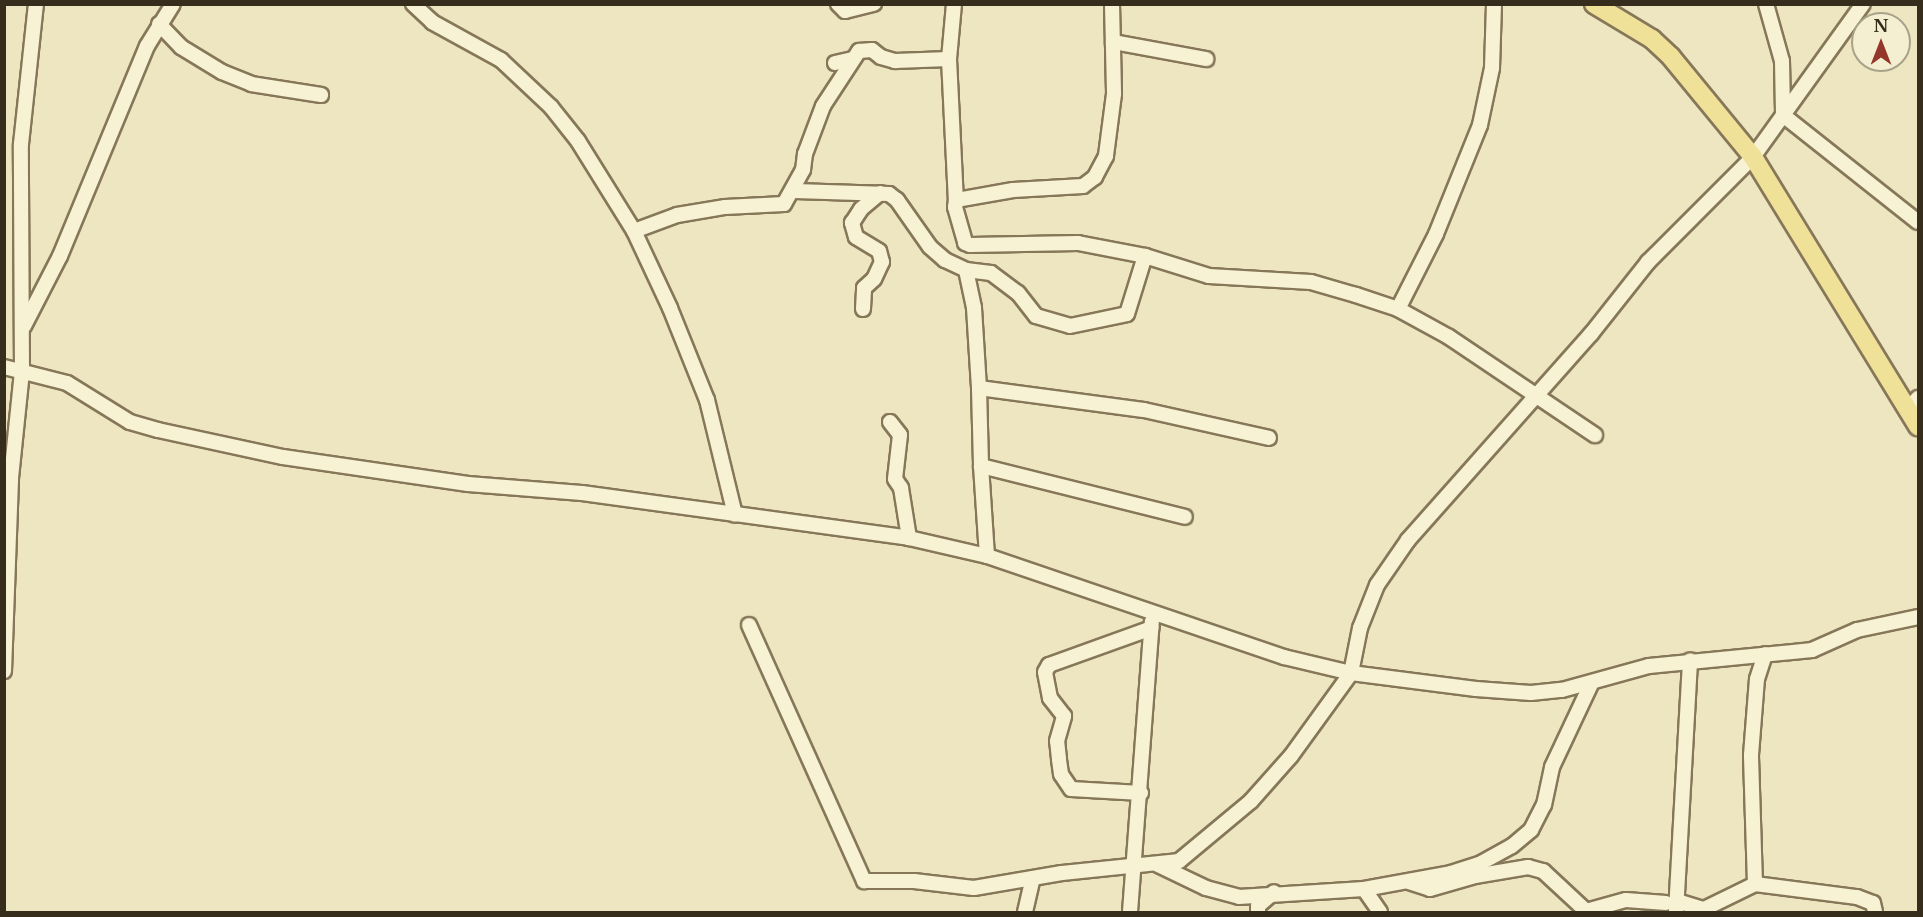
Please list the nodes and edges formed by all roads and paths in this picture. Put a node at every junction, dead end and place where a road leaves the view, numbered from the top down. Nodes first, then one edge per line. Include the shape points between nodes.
1 (36, 4) edge
2 (173, 4) edge
3 (413, 4) edge
4 (838, 4) edge
5 (874, 4) edge
6 (954, 4) edge
7 (1112, 4) edge
8 (1494, 4) edge
9 (1594, 4) edge
10 (1766, 4) edge
11 (1863, 4) edge
12 (159, 24) junction
13 (1113, 42) junction
14 (853, 59) junction
15 (949, 59) junction
16 (1206, 59) dead end
17 (835, 63) dead end
18 (321, 95) dead end
19 (1783, 115) junction
20 (1753, 158) junction
21 (795, 190) junction
22 (880, 193) junction
23 (956, 200) junction
24 (1918, 222) edge
25 (634, 231) junction
26 (1145, 256) junction
27 (966, 270) junction
28 (863, 309) dead end
29 (1398, 309) junction
30 (23, 329) junction
31 (4, 367) edge
32 (22, 371) junction
33 (979, 388) junction
34 (1536, 392) junction
35 (1913, 404) edge
36 (890, 422) dead end
37 (1918, 426) edge
38 (1595, 435) dead end
39 (1269, 438) dead end
40 (981, 466) junction
41 (8, 477) edge
42 (735, 515) junction
43 (1185, 517) dead end
44 (909, 538) junction
45 (987, 556) junction
46 (6, 583) edge
47 (1153, 613) junction
48 (1918, 616) edge
49 (749, 626) dead end
50 (1152, 628) junction
51 (1765, 654) junction
52 (1690, 660) junction
53 (4, 671) edge
54 (1351, 673) junction
55 (1591, 684) junction
56 (1142, 793) junction
57 (1158, 865) junction
58 (1136, 867) junction
59 (1033, 878) junction
60 (1407, 881) junction
61 (1755, 884) junction
62 (1364, 889) junction
63 (1274, 892) junction
64 (1673, 906) edge
65 (1025, 912) edge
66 (1130, 912) edge
67 (1258, 912) edge
68 (1380, 912) edge
69 (1875, 912) edge

1 - 30 street via 21,144
2 - 12 street
3 - 25 street via 432,22 501,60 551,107 579,141
4 - 5 street via 845,11
6 - 15 street
7 - 13 street
8 - 29 street via 1492,68 1480,125 1436,234
9 - 20 main road via 1652,39 1671,57
10 - 19 street via 1782,61
11 - 19 street
12 - 18 street via 181,47 222,72 251,84
12 - 30 street via 60,256
13 - 16 street
13 - 23 street via 1114,94 1106,156 1095,177 1083,186 1013,190
14 - 15 street via 865,50 896,61
14 - 17 street
14 - 21 street via 823,105
15 - 23 street
19 - 20 street
19 - 24 street
20 - 34 street via 1648,262 1591,334
20 - 35 main road
21 - 22 street
21 - 25 street via 784,204 686,213
22 - 27 street via 897,200 930,247
22 - 28 street via 852,223 856,237 879,251 882,262 874,279 864,288
23 - 26 street via 965,243 970,246 1078,243
25 - 42 street via 706,400
26 - 27 street via 1127,314 1081,326 1036,316 1018,293 991,273
26 - 29 street via 1209,276 1311,282
27 - 33 street via 974,308
29 - 34 street
30 - 32 street
31 - 32 street
32 - 41 street
32 - 42 street via 67,383 130,422 283,457 468,484 582,493
33 - 39 street via 1144,410
33 - 40 street
34 - 38 street
34 - 54 street via 1408,540 1377,585 1360,628
35 - 37 main road
36 - 44 street via 900,435 895,478 901,488
40 - 43 street
40 - 45 street
41 - 46 street
42 - 44 street
44 - 45 street
45 - 47 street
46 - 53 street
47 - 50 street
47 - 54 street via 1284,657
48 - 51 street via 1857,630 1812,650
49 - 59 street via 864,881 914,881 974,888
50 - 56 street
50 - 56 street via 1049,665 1045,672 1050,698 1064,716 1057,741 1061,774 1071,789
51 - 52 street
51 - 61 street via 1757,679 1751,755
52 - 55 street via 1648,666
52 - 64 street
54 - 55 street via 1531,693
54 - 57 street via 1263,790 1195,850 1179,861
55 - 60 street via 1552,767 1544,805 1531,830 1512,846 1480,863
56 - 58 street
57 - 58 street
57 - 63 street via 1206,888 1239,897
58 - 59 street
58 - 66 street
59 - 65 street
60 - 62 street
60 - 64 street via 1430,889 1528,867 1543,871 1587,911 1626,900
61 - 64 street via 1704,909
61 - 69 street via 1857,897 1873,903
62 - 63 street
62 - 68 street
63 - 67 street via 1258,906

